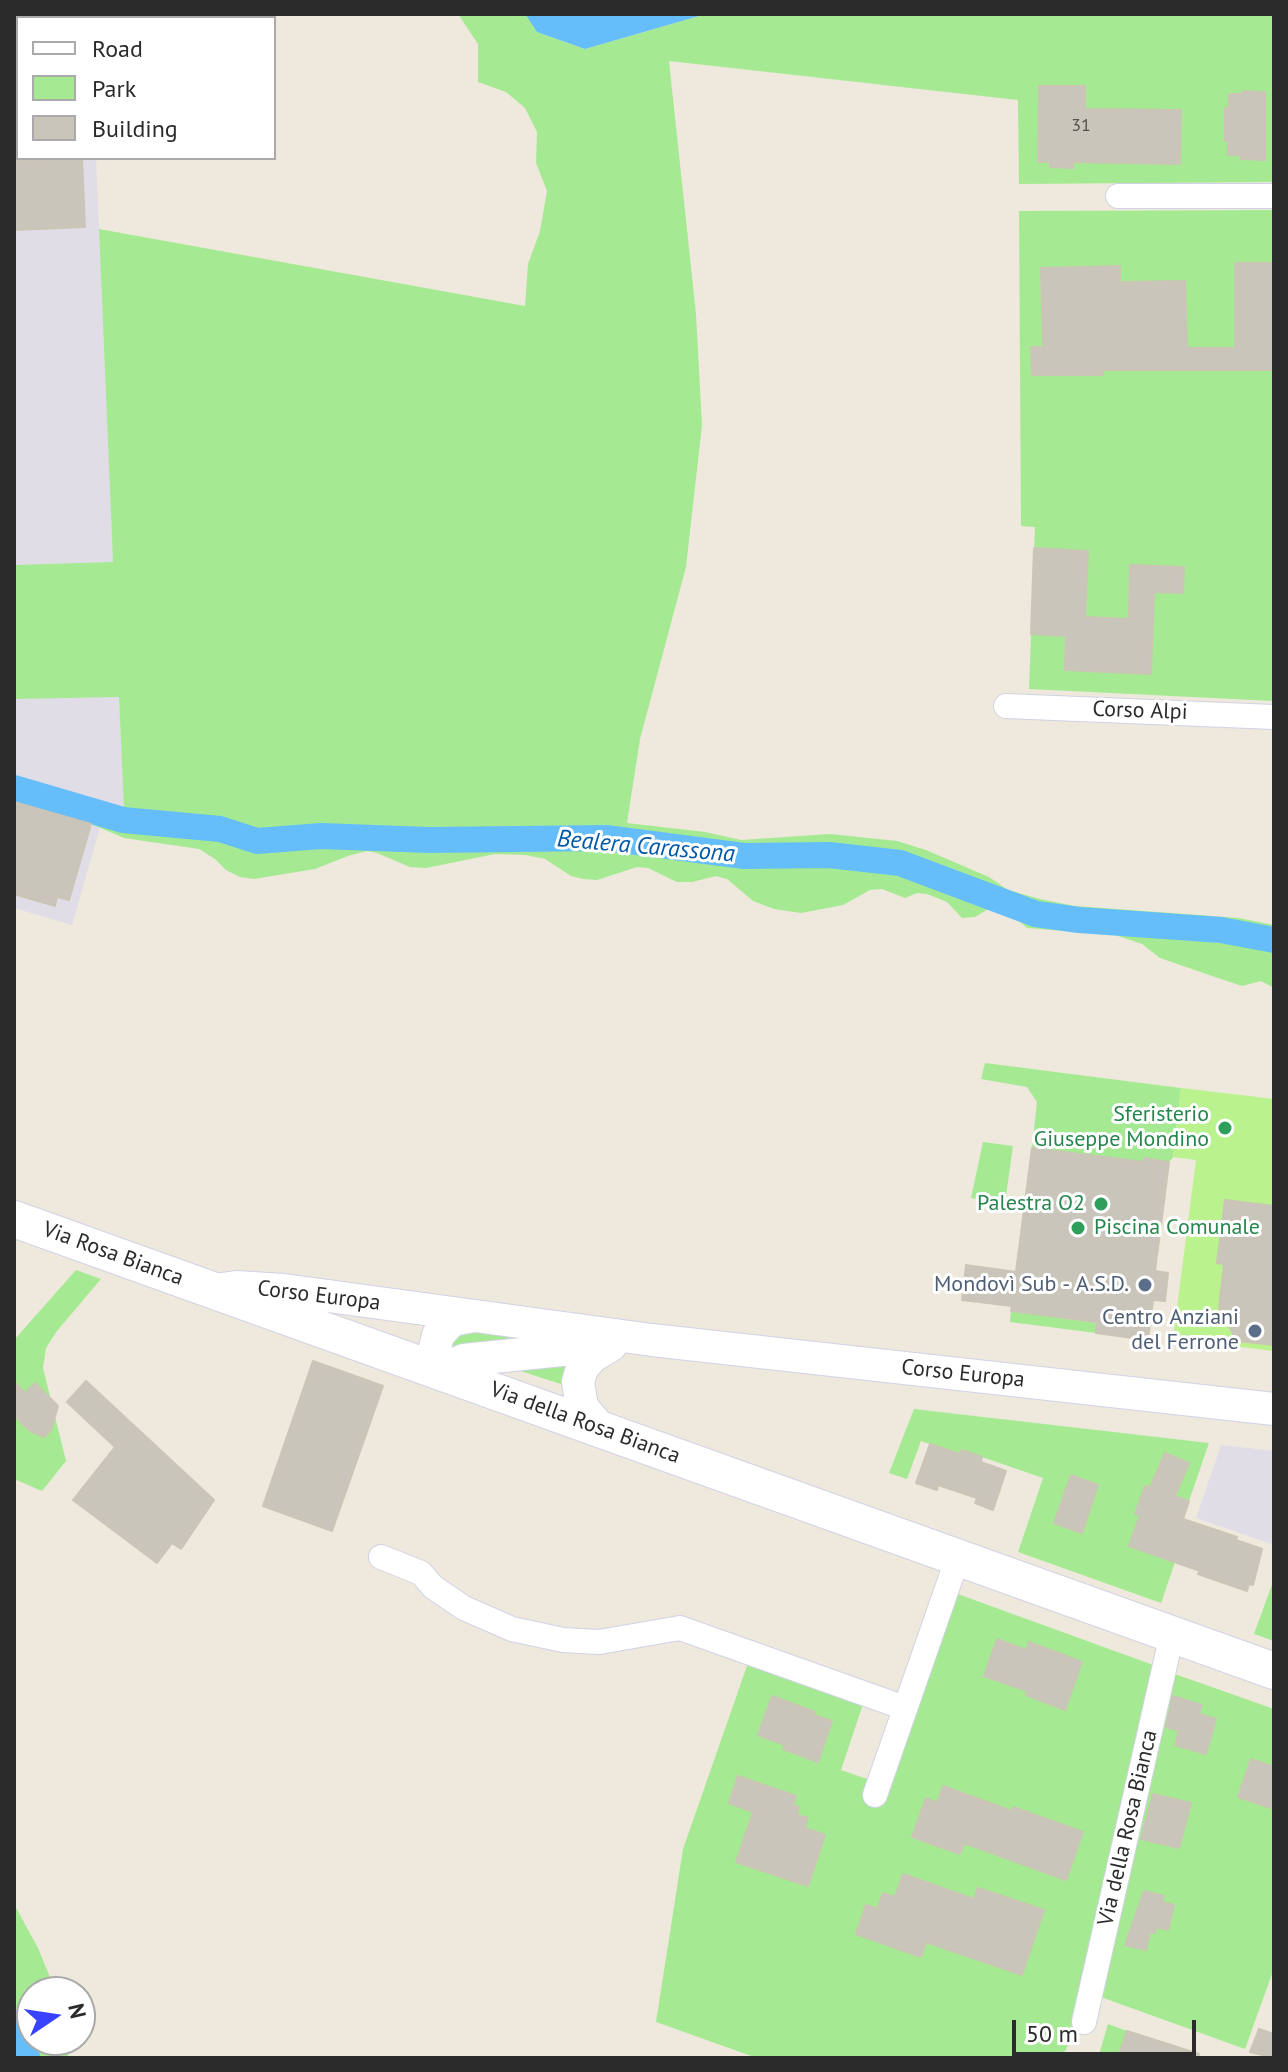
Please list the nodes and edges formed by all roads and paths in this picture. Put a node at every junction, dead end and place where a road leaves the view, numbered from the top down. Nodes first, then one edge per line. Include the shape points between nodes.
1 (1118, 196) dead end
2 (1274, 196) edge
3 (1006, 706) dead end
4 (1274, 717) edge
5 (14, 1219) edge
6 (212, 1290) junction
7 (474, 1316) junction
8 (652, 1340) junction
9 (611, 1345) junction
10 (438, 1370) junction
11 (1274, 1409) edge
12 (598, 1426) junction
13 (381, 1557) dead end
14 (958, 1557) junction
15 (1172, 1634) junction
16 (1274, 1671) edge
17 (905, 1708) junction
18 (875, 1795) dead end
19 (1084, 2022) dead end

1 - 2 street
3 - 4 street, Corso Alpi
5 - 6 main road, Via Rosa Bianca
6 - 7 street, Corso Europa via 258,1287
6 - 10 main road, Via della Rosa Bianca
7 - 8 street, Corso Europa
7 - 10 street via 452,1320 438,1335 433,1356
8 - 9 street, Corso Europa
8 - 11 street, Corso Europa
9 - 10 street, Corso Europa via 464,1360
9 - 12 street via 582,1368 578,1382 582,1407
10 - 12 main road, Via della Rosa Bianca
12 - 14 main road, Via della Rosa Bianca
13 - 17 street via 421,1573 464,1608 512,1629 599,1642 680,1628
14 - 15 main road, Via della Rosa Bianca
14 - 17 street
15 - 16 main road, Via della Rosa Bianca
15 - 19 street, Via della Rosa Bianca
17 - 18 street

